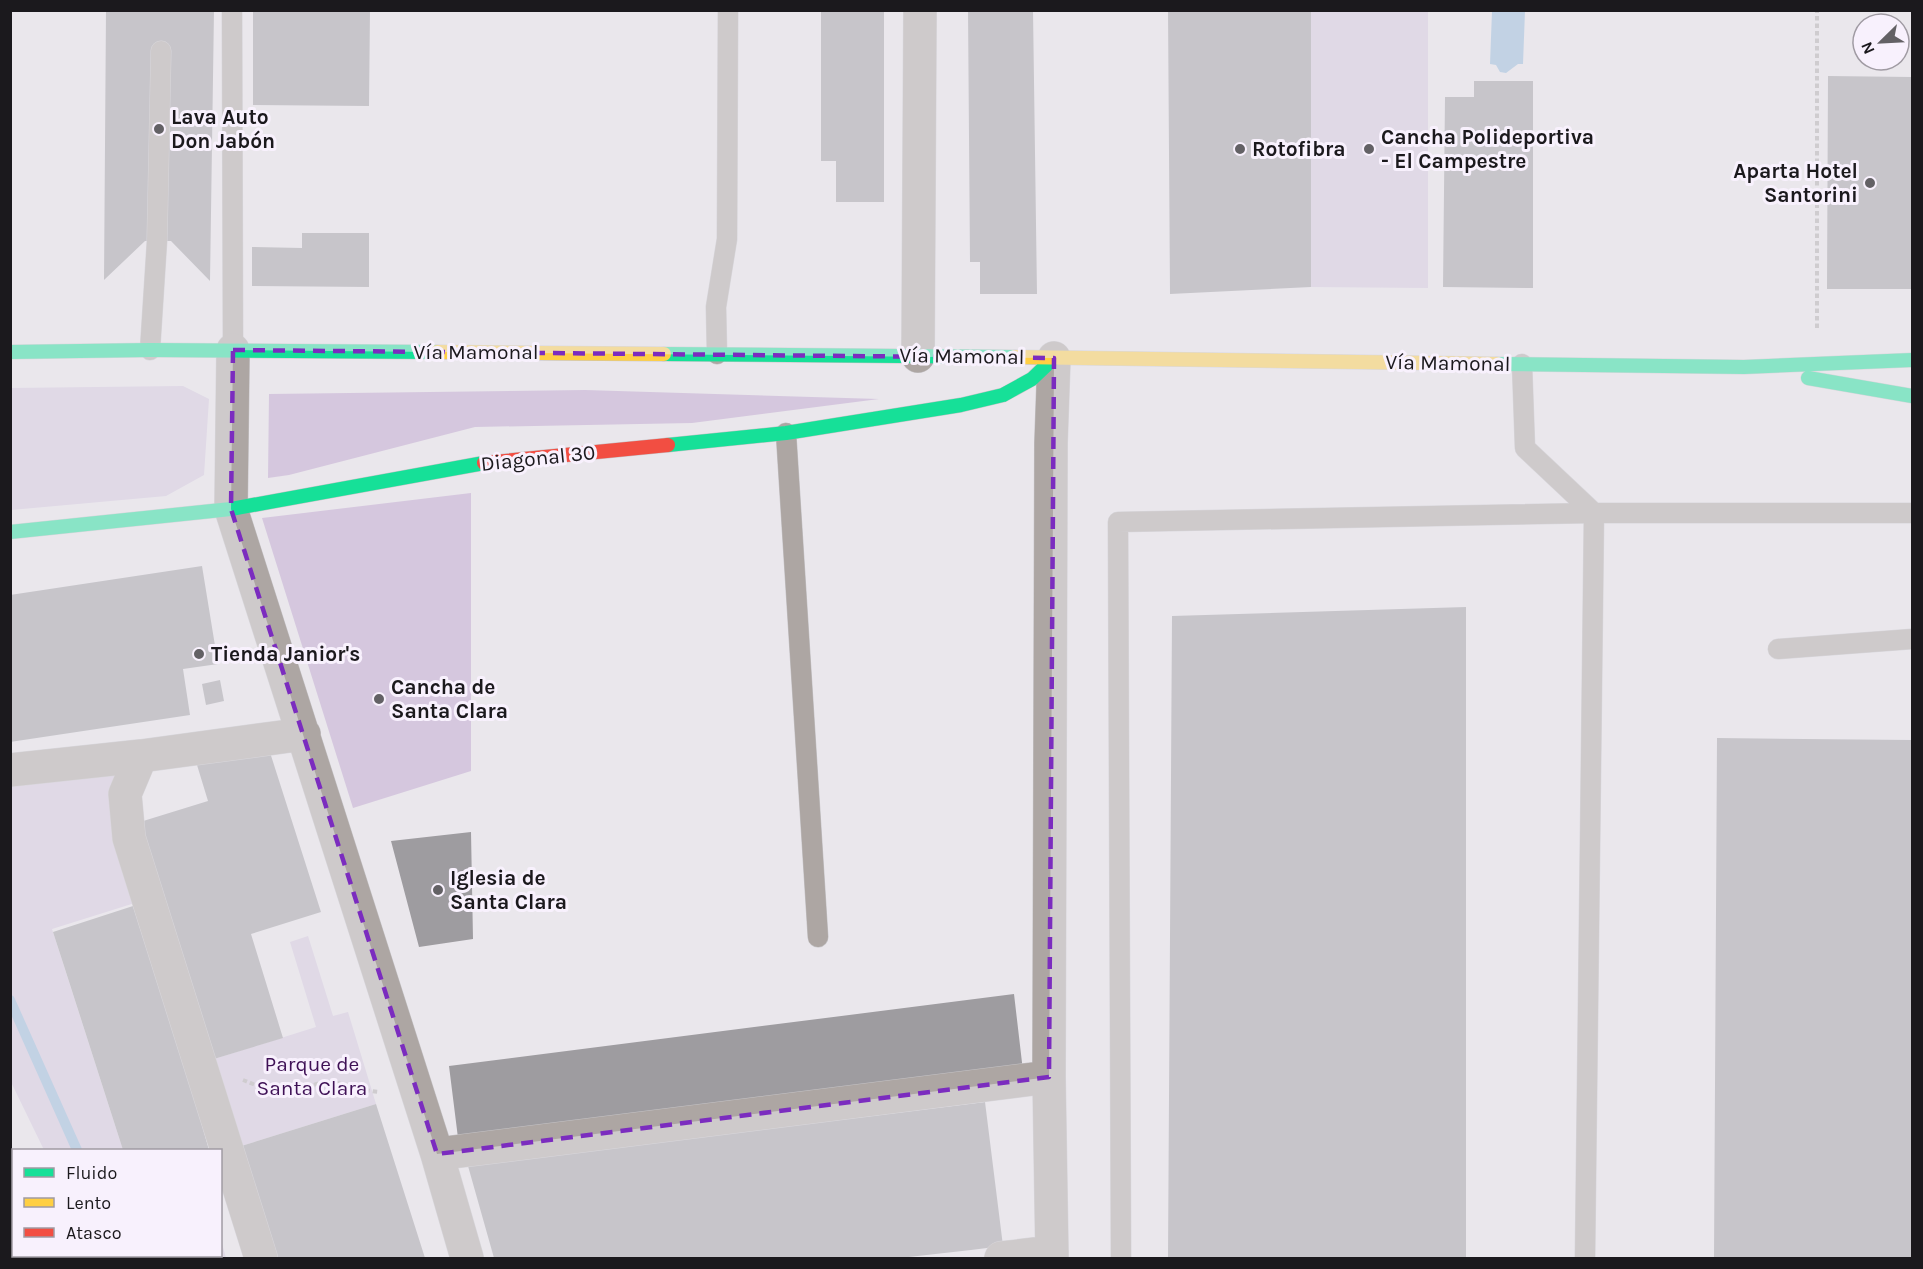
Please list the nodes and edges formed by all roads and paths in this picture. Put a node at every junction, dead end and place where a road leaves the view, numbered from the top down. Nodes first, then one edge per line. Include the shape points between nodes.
1 (232, 10) edge
2 (728, 10) edge
3 (920, 10) edge
4 (1816, 10) edge
5 (160, 51) dead end
6 (150, 350) junction
7 (233, 350) junction
8 (10, 352) edge
9 (717, 354) junction
10 (918, 356) junction
11 (1054, 358) junction
12 (1912, 360) edge
13 (1522, 364) junction
14 (1816, 364) junction
15 (1744, 367) junction
16 (1912, 396) edge
17 (786, 433) junction
18 (231, 509) junction
19 (1594, 513) junction
20 (1912, 513) edge
21 (10, 532) edge
22 (1912, 639) edge
23 (1778, 650) dead end
24 (304, 734) junction
25 (141, 756) junction
26 (10, 770) edge
27 (818, 937) dead end
28 (1049, 1077) junction
29 (207, 1086) junction
30 (417, 1092) junction
31 (437, 1154) junction
32 (1052, 1255) edge
33 (261, 1258) edge
34 (467, 1258) edge
35 (1001, 1258) edge
36 (1121, 1258) edge
37 (1585, 1258) edge

1 - 7 lane
2 - 9 lane via 727,239 716,307
3 - 10 street
4 - 14 path
5 - 6 lane via 157,241
6 - 7 main road, Vía Mamonal
6 - 8 main road, Vía Mamonal
7 - 9 main road, Vía Mamonal
7 - 18 street
9 - 10 main road, Vía Mamonal
10 - 11 main road, Vía Mamonal
11 - 13 main road, Vía Mamonal
11 - 17 main road, Diagonal 30 via 1032,379 1003,395
11 - 28 street
12 - 14 main road, Vía Mamonal
13 - 15 main road, Vía Mamonal
13 - 19 lane via 1525,448
14 - 15 main road, Vía Mamonal
15 - 16 main road
17 - 18 main road, Diagonal 30 via 468,465
17 - 27 lane
18 - 21 main road, Diagonal 30
18 - 24 street
19 - 20 lane
19 - 36 lane via 1118,522
19 - 37 lane
22 - 23 lane
24 - 25 street
24 - 30 street
25 - 26 street
25 - 29 street via 125,794 129,838
28 - 31 street
28 - 32 street
29 - 30 path via 239,1079 283,1094 326,1082 372,1092
29 - 33 street
30 - 31 street
31 - 34 street
32 - 35 street

